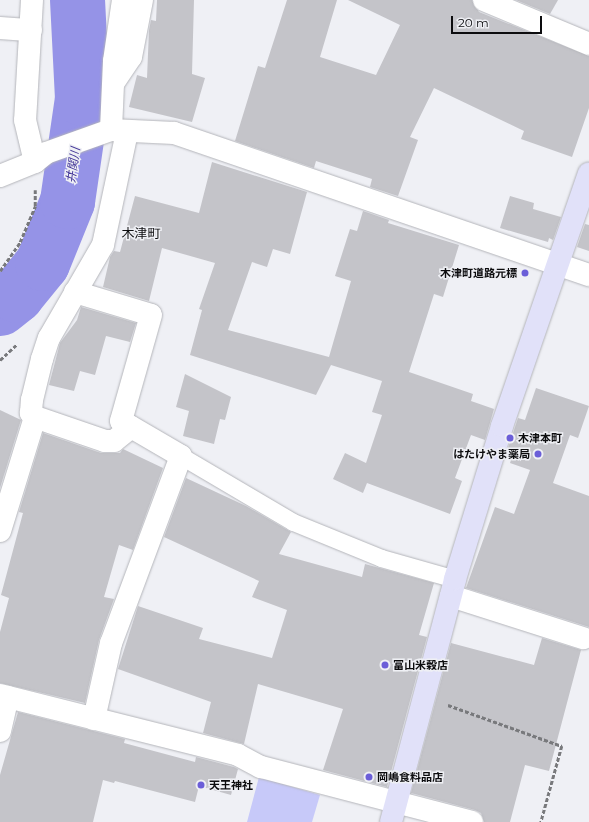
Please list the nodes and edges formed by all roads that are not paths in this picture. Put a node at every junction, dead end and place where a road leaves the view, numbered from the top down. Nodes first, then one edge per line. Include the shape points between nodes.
1 (32, 0) edge
2 (123, 0) edge
3 (142, 0) edge
4 (484, 0) edge
5 (0, 28) edge
6 (31, 30) junction
7 (589, 44) edge
8 (114, 82) junction
9 (113, 132) junction
10 (40, 158) junction
11 (589, 174) edge
12 (0, 176) edge
13 (559, 264) junction
14 (589, 275) edge
15 (75, 292) junction
16 (35, 417) junction
17 (131, 427) junction
18 (181, 456) junction
19 (0, 531) edge
20 (453, 587) junction
21 (583, 638) dead end
22 (4, 696) edge
23 (94, 719) junction
24 (0, 731) edge
25 (393, 813) edge
26 (472, 822) edge

1 - 6 street
2 - 8 street
3 - 8 street via 131,57
4 - 7 street
5 - 6 street
6 - 10 street via 24,120
8 - 9 street
9 - 10 street
9 - 13 street via 174,133
9 - 15 street via 102,245
10 - 12 street
11 - 13 street
13 - 14 street
13 - 20 street via 502,426
15 - 16 street via 49,338 42,359 32,400 31,414
15 - 17 street via 151,315 121,421
16 - 17 street via 105,442 114,441
16 - 19 street
17 - 18 street
18 - 20 lane via 300,525
18 - 23 street via 110,648
20 - 21 street
20 - 25 street
22 - 23 street
22 - 24 street
23 - 25 street via 238,755 261,767
25 - 26 street via 413,805

